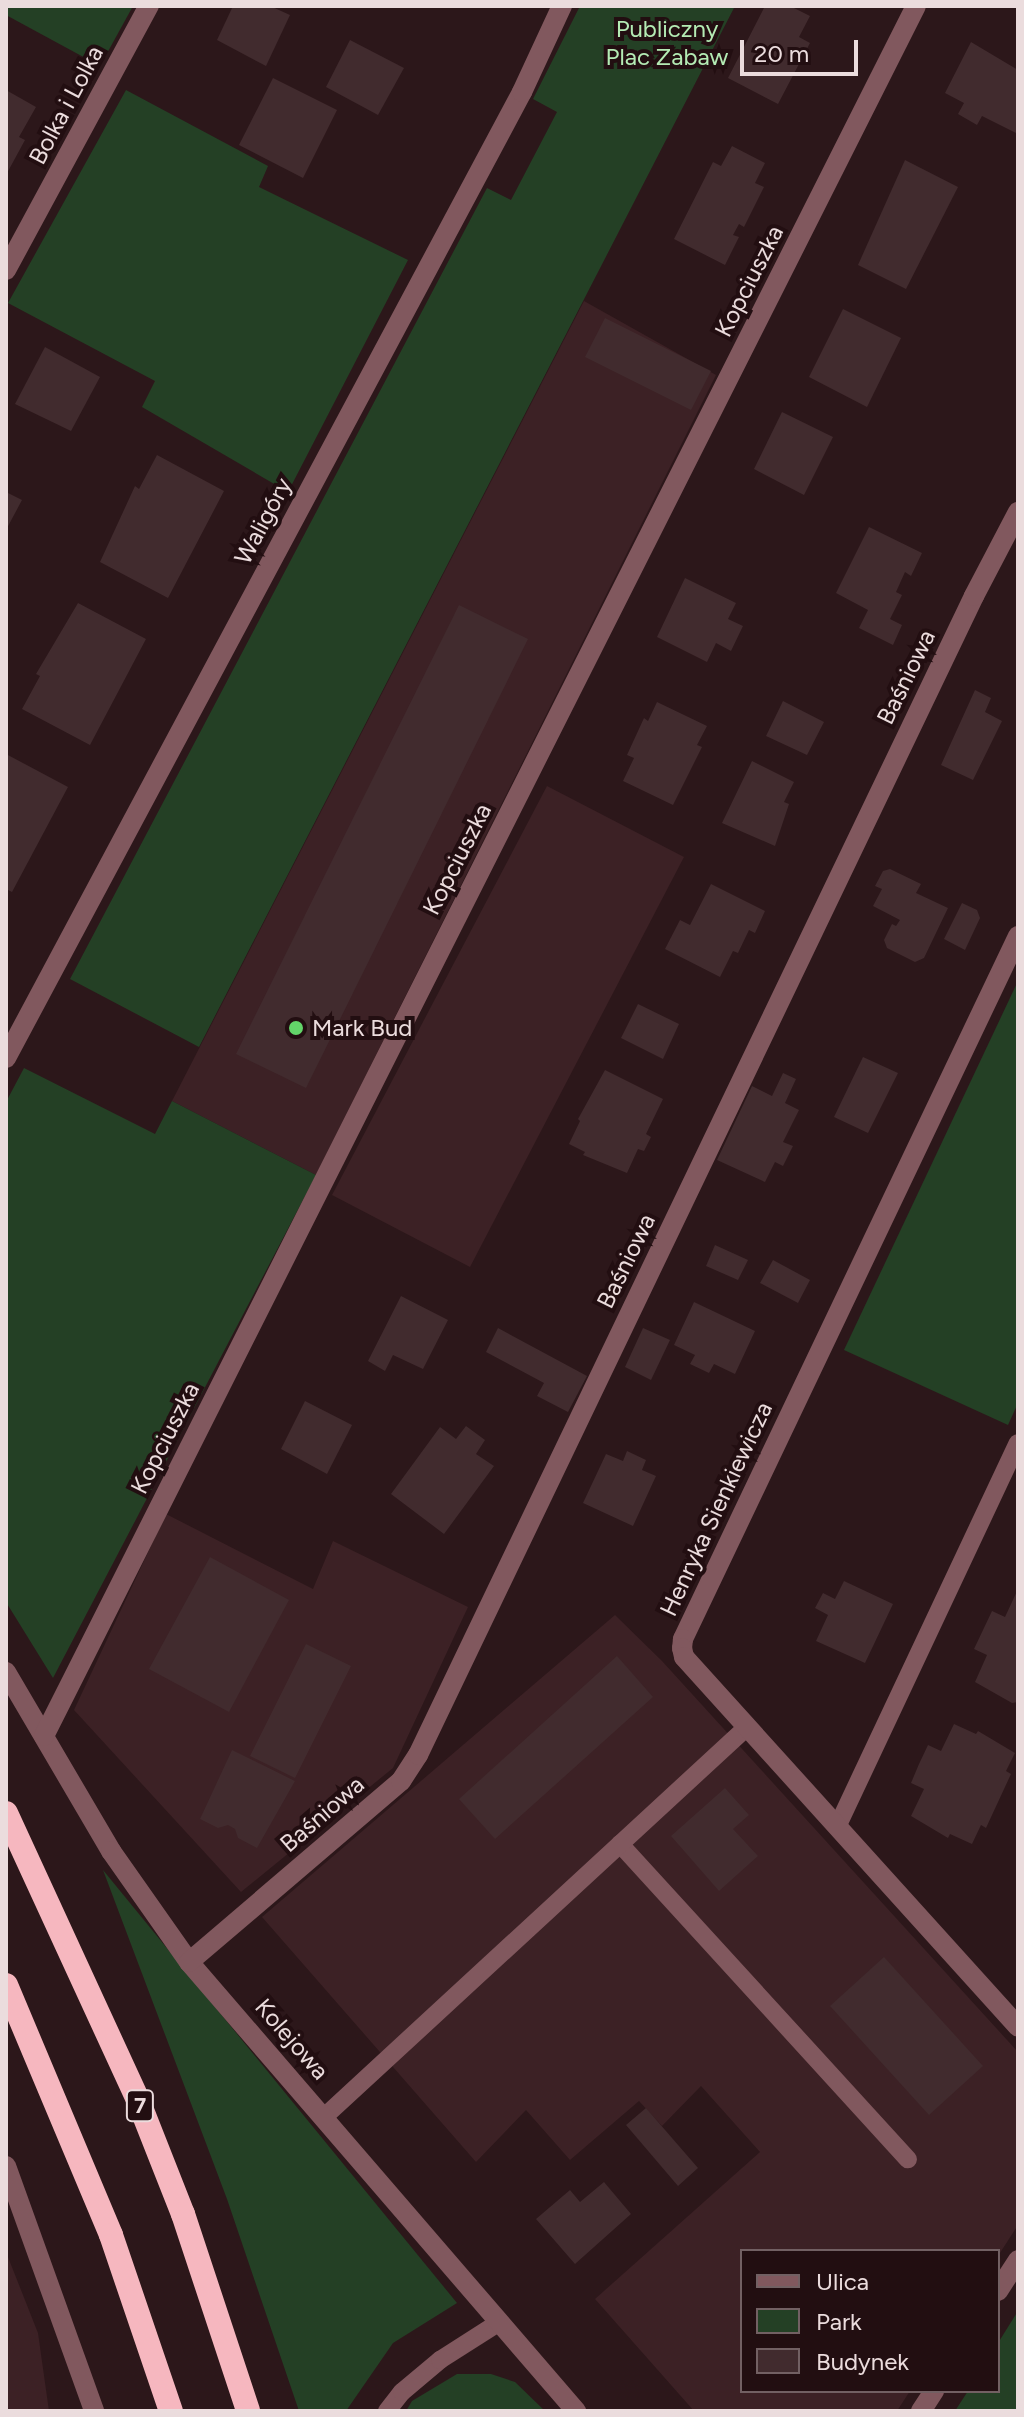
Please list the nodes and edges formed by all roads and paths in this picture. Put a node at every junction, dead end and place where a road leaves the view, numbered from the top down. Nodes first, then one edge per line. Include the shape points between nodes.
1 (149, 6) edge
2 (562, 6) edge
3 (916, 6) edge
4 (6, 270) edge
5 (1018, 512) edge
6 (1018, 936) edge
7 (6, 1058) edge
8 (1018, 1443) edge
9 (6, 1672) edge
10 (747, 1727) junction
11 (44, 1736) junction
12 (6, 1813) edge
13 (838, 1825) junction
14 (620, 1844) junction
15 (189, 1962) junction
16 (6, 1985) edge
17 (1018, 2027) edge
18 (323, 2118) junction
19 (908, 2159) dead end
20 (6, 2166) edge
21 (1018, 2260) edge
22 (1000, 2288) edge
23 (498, 2323) junction
24 (933, 2393) edge
25 (94, 2411) edge
26 (171, 2411) edge
27 (248, 2411) edge
28 (387, 2411) edge
29 (576, 2411) edge
30 (921, 2411) edge

1 - 4 street, Bolka i Lolka
2 - 7 street, Waligóry via 522,92
3 - 11 street, Kopciuszka
5 - 15 street, Baśniowa via 418,1755 401,1781
6 - 10 street, Henryka Sienkiewicza via 683,1639 684,1657
8 - 13 lane
9 - 11 street, Kolejowa
10 - 13 street, Henryka Sienkiewicza
10 - 14 lane
11 - 15 street, Kolejowa via 111,1851
12 - 27 highway, 7 via 133,2088 192,2240
13 - 17 street, Henryka Sienkiewicza
14 - 18 lane
14 - 19 lane
15 - 18 street, Kolejowa
16 - 26 highway via 111,2235
18 - 23 street, Kolejowa
20 - 25 street
21 - 22 street
23 - 28 lane via 440,2360
23 - 29 street, Kolejowa
24 - 30 street

